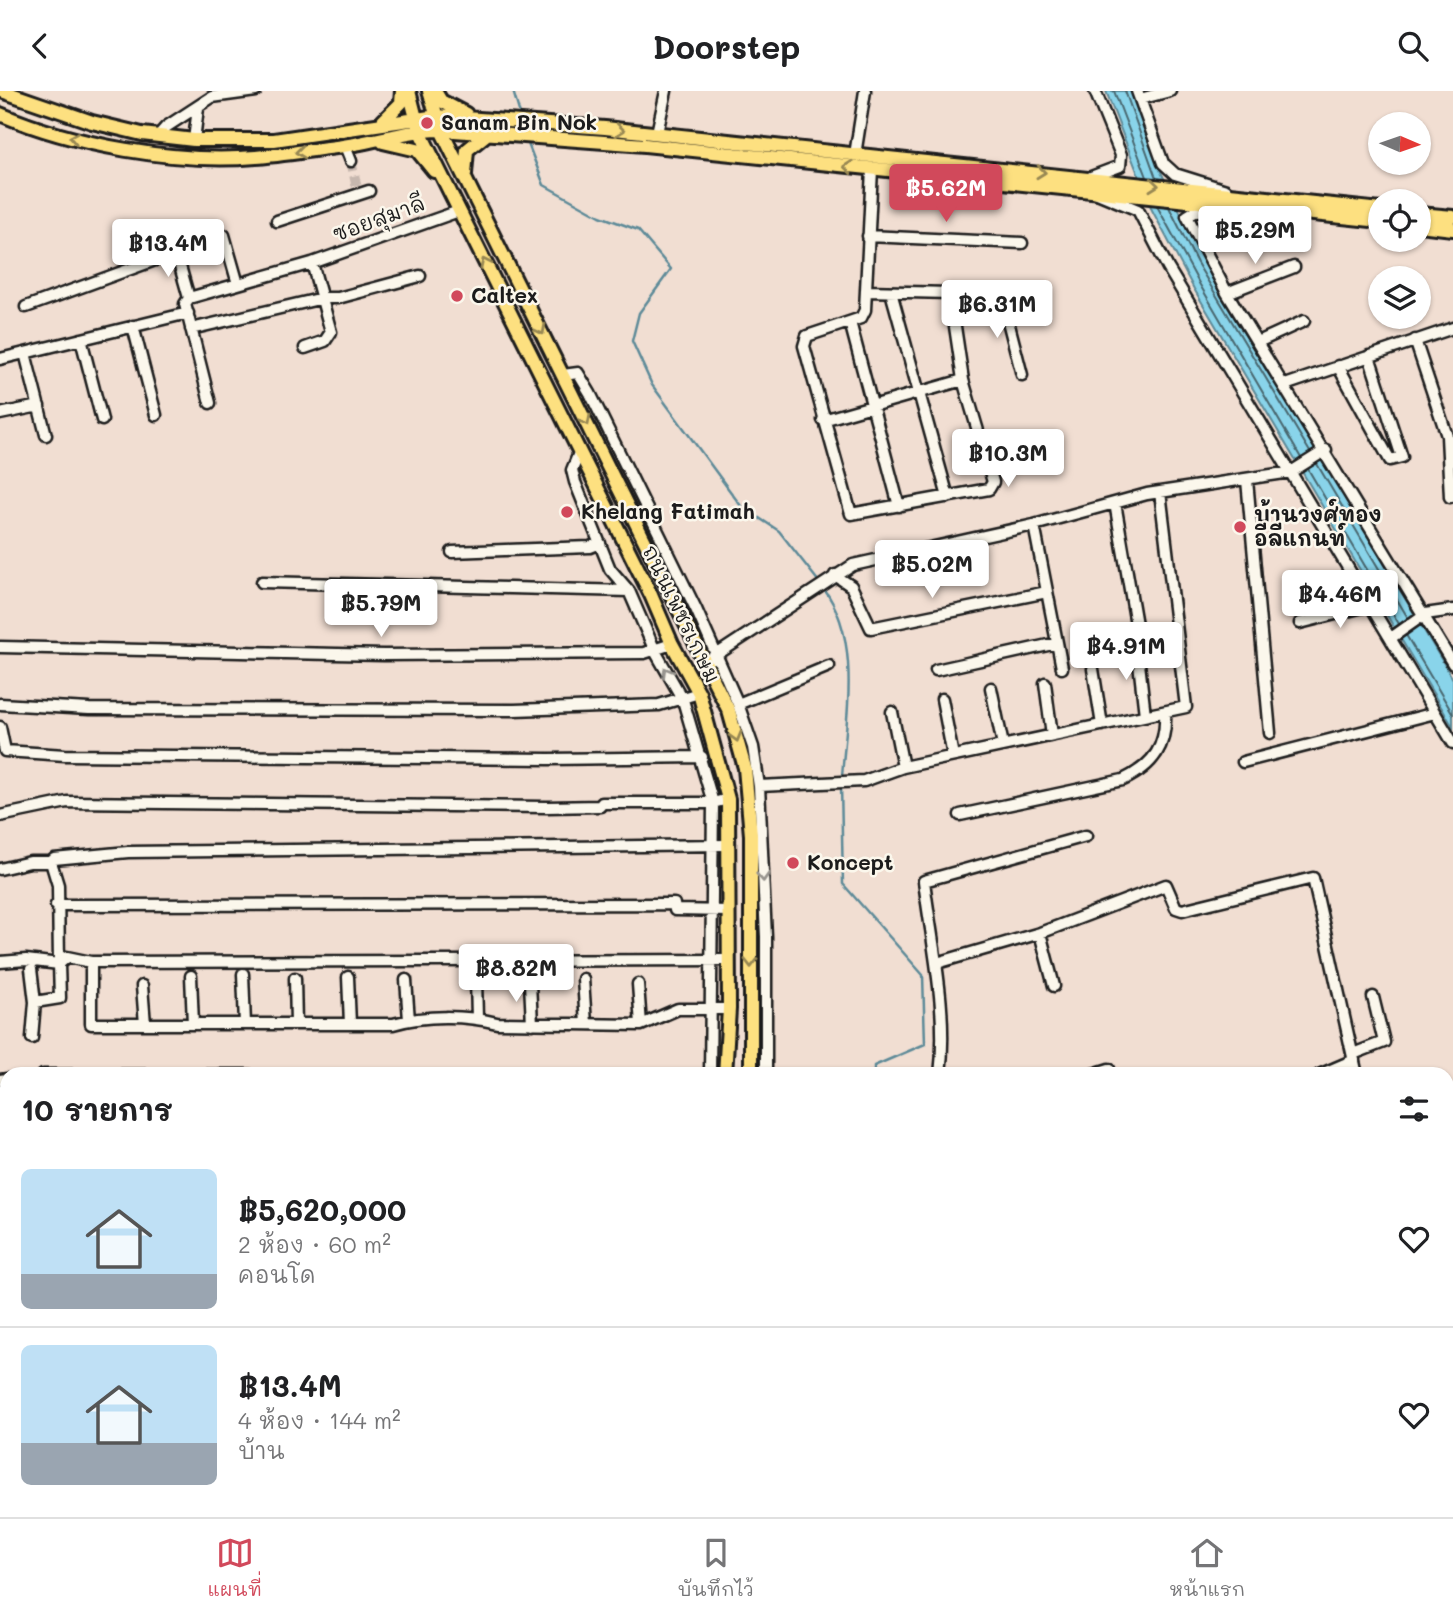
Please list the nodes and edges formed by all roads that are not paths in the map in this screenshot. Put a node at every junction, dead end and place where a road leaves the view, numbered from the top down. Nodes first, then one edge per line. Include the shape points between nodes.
1 (2, 91) edge
2 (256, 91) edge
3 (402, 91) edge
4 (409, 91) edge
5 (429, 91) edge
6 (435, 91) edge
7 (666, 91) edge
8 (865, 91) edge
9 (1095, 91) edge
10 (1170, 91) edge
11 (1139, 95) edge
12 (198, 108) junction
13 (0, 114) edge
14 (437, 116) junction
15 (414, 118) junction
16 (380, 124) junction
17 (487, 126) junction
18 (419, 130) junction
19 (441, 130) junction
20 (657, 133) junction
21 (158, 137) junction
22 (194, 140) junction
23 (374, 141) junction
24 (345, 146) junction
25 (855, 155) junction
26 (351, 161) tunnel mouth
27 (872, 169) junction
28 (466, 179) junction
29 (1091, 183) junction
30 (1112, 186) junction
31 (357, 188) dead end
32 (369, 191) dead end
33 (449, 191) junction
34 (1241, 195) junction
35 (349, 197) junction
36 (1368, 209) edge
37 (1268, 210) junction
38 (459, 211) junction
39 (1431, 214) edge
40 (1453, 217) edge
41 (1368, 220) edge
42 (277, 221) dead end
43 (1431, 226) edge
44 (1453, 229) edge
45 (868, 236) junction
46 (1022, 243) dead end
47 (176, 252) junction
48 (312, 263) junction
49 (1294, 267) dead end
50 (420, 276) dead end
51 (238, 284) junction
52 (866, 291) junction
53 (891, 292) junction
54 (950, 293) junction
55 (1227, 293) junction
56 (189, 298) junction
57 (1002, 298) junction
58 (323, 299) junction
59 (1027, 300) dead end
60 (26, 307) dead end
61 (188, 313) junction
62 (1304, 321) dead end
63 (850, 322) junction
64 (133, 326) junction
65 (1453, 328) edge
66 (191, 330) junction
67 (81, 339) junction
68 (1415, 340) junction
69 (1258, 342) junction
70 (305, 348) dead end
71 (25, 353) junction
72 (1369, 356) junction
73 (0, 359) edge
74 (1338, 366) junction
75 (563, 375) junction
76 (1022, 375) dead end
77 (963, 380) junction
78 (1285, 385) junction
79 (547, 388) junction
80 (919, 393) junction
81 (210, 403) dead end
82 (871, 405) junction
83 (39, 406) junction
84 (0, 414) edge
85 (156, 415) dead end
86 (823, 419) junction
87 (102, 420) dead end
88 (46, 435) dead end
89 (1326, 450) junction
90 (579, 453) junction
91 (1291, 472) junction
92 (1247, 480) junction
93 (1160, 492) junction
94 (948, 497) junction
95 (1450, 497) dead end
96 (1115, 503) junction
97 (899, 506) junction
98 (1034, 525) junction
99 (600, 543) junction
100 (452, 552) dead end
101 (835, 575) junction
102 (262, 582) dead end
103 (629, 590) junction
104 (1047, 591) junction
105 (650, 595) junction
106 (635, 602) junction
107 (1371, 605) junction
108 (1453, 610) edge
109 (1425, 614) junction
110 (1300, 622) dead end
111 (1391, 638) junction
112 (1057, 643) junction
113 (672, 644) junction
114 (0, 647) edge
115 (655, 651) junction
116 (711, 659) junction
117 (1453, 664) edge
118 (829, 666) dead end
119 (1062, 668) dead end
120 (1093, 669) dead end
121 (936, 670) dead end
122 (1045, 683) dead end
123 (991, 688) dead end
124 (699, 693) junction
125 (942, 699) dead end
126 (683, 700) junction
127 (0, 704) edge
128 (738, 704) junction
129 (891, 712) dead end
130 (1165, 712) junction
131 (1435, 713) junction
132 (1145, 715) junction
133 (1102, 725) junction
134 (0, 727) edge
135 (1270, 733) dead end
136 (1052, 735) junction
137 (1453, 743) edge
138 (1003, 745) junction
139 (3, 751) edge
140 (953, 756) junction
141 (702, 757) junction
142 (1243, 762) dead end
143 (903, 767) junction
144 (760, 786) junction
145 (728, 799) junction
146 (713, 803) junction
147 (960, 815) dead end
148 (0, 816) edge
149 (756, 835) junction
150 (1086, 836) dead end
151 (726, 845) junction
152 (712, 846) junction
153 (51, 862) junction
154 (0, 869) edge
155 (56, 905) junction
156 (712, 911) junction
157 (729, 911) junction
158 (1040, 933) junction
159 (711, 960) junction
160 (726, 960) junction
161 (0, 962) edge
162 (91, 962) junction
163 (937, 963) junction
164 (60, 964) junction
165 (31, 969) dead end
166 (243, 974) dead end
167 (191, 975) dead end
168 (348, 977) dead end
169 (295, 978) dead end
170 (476, 979) dead end
171 (583, 979) dead end
172 (406, 980) dead end
173 (530, 983) dead end
174 (639, 984) dead end
175 (142, 986) dead end
176 (1054, 986) dead end
177 (1373, 997) dead end
178 (34, 1002) junction
179 (711, 1009) junction
180 (729, 1009) junction
181 (477, 1018) junction
182 (408, 1020) junction
183 (145, 1024) junction
184 (193, 1024) junction
185 (245, 1024) junction
186 (296, 1024) junction
187 (350, 1024) junction
188 (532, 1024) junction
189 (586, 1024) junction
190 (641, 1025) junction
191 (32, 1038) dead end
192 (1353, 1057) junction
193 (710, 1067) edge
194 (725, 1067) edge
195 (751, 1067) edge
196 (766, 1067) edge
197 (941, 1067) edge
198 (1334, 1067) edge
199 (1355, 1067) edge

1 - 21 main road via 58,112
2 - 12 street via 212,97
3 - 16 main road via 401,103
4 - 15 main road, ถนนเพชรเกษม
5 - 14 main road, ถนนเพชรเกษม
6 - 17 main road via 456,112
7 - 20 street
8 - 25 street
9 - 29 street via 1121,155 1120,166
10 - 11 street
11 - 34 street via 1163,163 1175,174
12 - 21 street
12 - 22 street
24 -> 13 main road via 254,157 185,156 40,131
14 - 15 main road
14 - 17 main road
14 - 19 main road, ถนนเพชรเกษม
15 - 16 main road
15 - 18 main road, ถนนเพชรเกษม
16 - 22 main road via 274,140
17 - 19 main road
17 -> 20 main road via 552,125
27 -> 17 main road via 551,138
17 - 28 main road via 467,150
18 - 19 main road
18 - 23 main road
18 - 33 main road, ถนนเพชรเกษม
19 - 28 main road, ถนนเพชรเกษม
20 - 25 main road
21 - 22 main road
23 - 24 main road
23 - 33 main road via 416,150
24 - 26 street
25 -> 29 main road
27 - 29 main road
27 - 45 street
28 -> 75 main road, ถนนเพชรเกษม
29 - 30 main road
29 - 91 street via 1138,210
30 -> 34 main road
30 - 37 main road via 1194,203
31 - 35 street
32 - 35 street
33 - 38 main road, ถนนเพชรเกษม
34 - 36 main road
35 - 42 street
37 - 41 main road
37 - 55 street via 1195,211 1187,216
38 - 48 street, ซอยสุมาลี
79 -> 38 main road, ถนนเพชรเกษม
39 - 40 main road
43 - 44 main road
45 - 46 street
45 - 52 street
47 - 51 street via 224,235
47 - 56 street
47 - 60 street
48 - 51 street, ซอยสุมาลี
48 - 58 street
49 - 55 street
50 - 58 street
51 - 56 street, ซอยสุมาลี
52 - 53 street
52 - 63 street via 861,318
53 - 54 street
53 - 80 street
54 - 57 street
54 - 77 street
55 - 69 street
56 - 61 street via 185,304
57 - 59 street
57 - 76 street
58 - 66 street
58 - 70 street via 329,338
61 - 64 street
61 - 66 street
62 - 69 street
63 - 82 street
63 - 86 street via 805,340
64 - 67 street
64 - 85 street
65 - 68 street
66 - 81 street
67 - 71 street
67 - 87 street
68 - 72 street
68 - 95 street via 1447,436
69 - 78 street
71 - 73 street
71 - 83 street
72 - 74 street
72 - 74 street via 1402,457 1390,460
74 - 78 street
75 - 79 main road
75 -> 116 main road, ถนนเพชรเกษม
77 - 80 street
77 - 94 street via 993,482 989,488
78 - 89 street
79 - 90 main road, ถนนเพชรเกษม
80 - 82 street
80 - 94 street
82 - 86 street
82 - 97 street
83 - 84 street
83 - 88 street
86 - 97 street via 851,514
89 - 91 street
89 - 109 street
90 - 99 street via 572,470
90 - 105 main road, ถนนเพชรเกษม
91 - 92 street
91 - 107 street
92 - 93 street
92 - 135 street
93 - 96 street
93 - 130 street via 1186,707
94 - 97 street
96 - 98 street
96 - 132 street
98 - 101 street via 853,565
98 - 104 street
99 - 100 street
99 - 103 street via 610,569
101 - 104 street via 851,586 871,628
101 - 116 street via 812,595
102 - 103 street
103 - 106 street
104 - 112 street
105 - 106 street
105 - 113 main road, ถนนเพชรเกษม
106 - 115 street
107 - 110 street
107 - 111 street
108 - 109 street
109 - 111 street
109 - 117 street
111 - 131 street
112 - 119 street
112 - 121 street
113 - 115 street
113 - 124 main road, ถนนเพชรเกษม
114 - 115 street via 384,655
126 -> 115 street
116 - 128 street
116 -> 149 main road, ถนนเพชรเกษม via 745,768
118 - 128 street
120 - 133 street
122 - 136 street
123 - 138 street
124 - 126 street
124 - 145 main road, ถนนเพชรเกษม
125 - 140 street
126 - 127 street via 642,706 384,711
126 - 141 street
128 - 144 street
129 - 143 street
130 - 132 street
130 - 147 street via 1161,747 1152,761 1132,776
131 - 137 street
131 - 142 street
132 - 133 street
133 - 136 street
134 - 139 street
136 - 138 street
138 - 140 street
139 - 141 street via 277,757
140 - 143 street
141 - 146 street
143 - 144 street via 864,781
144 - 149 street
145 - 146 street
145 - 151 main road, ถนนเพชรเกษม
146 - 148 street via 547,807 68,802
146 - 152 street
149 -> 195 main road, ถนนเพชรเกษม
149 -> 196 street via 766,937
150 - 163 street via 924,881
151 - 152 street
151 - 157 main road, ถนนเพชรเกษม
152 - 153 street via 128,852
152 - 156 street
153 - 154 street via 38,860
153 - 155 street via 58,885
155 - 156 street via 674,904 675,911
155 - 164 street
156 - 157 street
156 - 159 street
157 - 160 main road, ถนนเพชรเกษม
158 - 163 street
158 - 176 street
158 - 192 street via 1166,885 1176,908 1182,910 1313,879
159 - 160 street
159 - 162 street
159 - 179 street
160 - 180 main road, ถนนเพชรเกษม
161 - 164 street
162 - 164 street via 67,957
162 - 183 street via 91,1024
163 - 197 street
164 - 178 street via 60,998
165 - 178 street
166 - 185 street
167 - 184 street
168 - 187 street
169 - 186 street
170 - 181 street
171 - 189 street
172 - 182 street
173 - 188 street
174 - 190 street
175 - 183 street
177 - 192 street via 1384,1042
178 - 191 street
179 - 180 street
179 - 190 street via 678,1009
179 - 193 street
180 - 194 main road, ถนนเพชรเกษม
181 - 182 street
181 - 188 street
182 - 187 street
183 - 184 street
184 - 185 street
185 - 186 street
186 - 187 street
188 - 189 street
189 - 190 street
192 - 198 street
192 - 199 street

